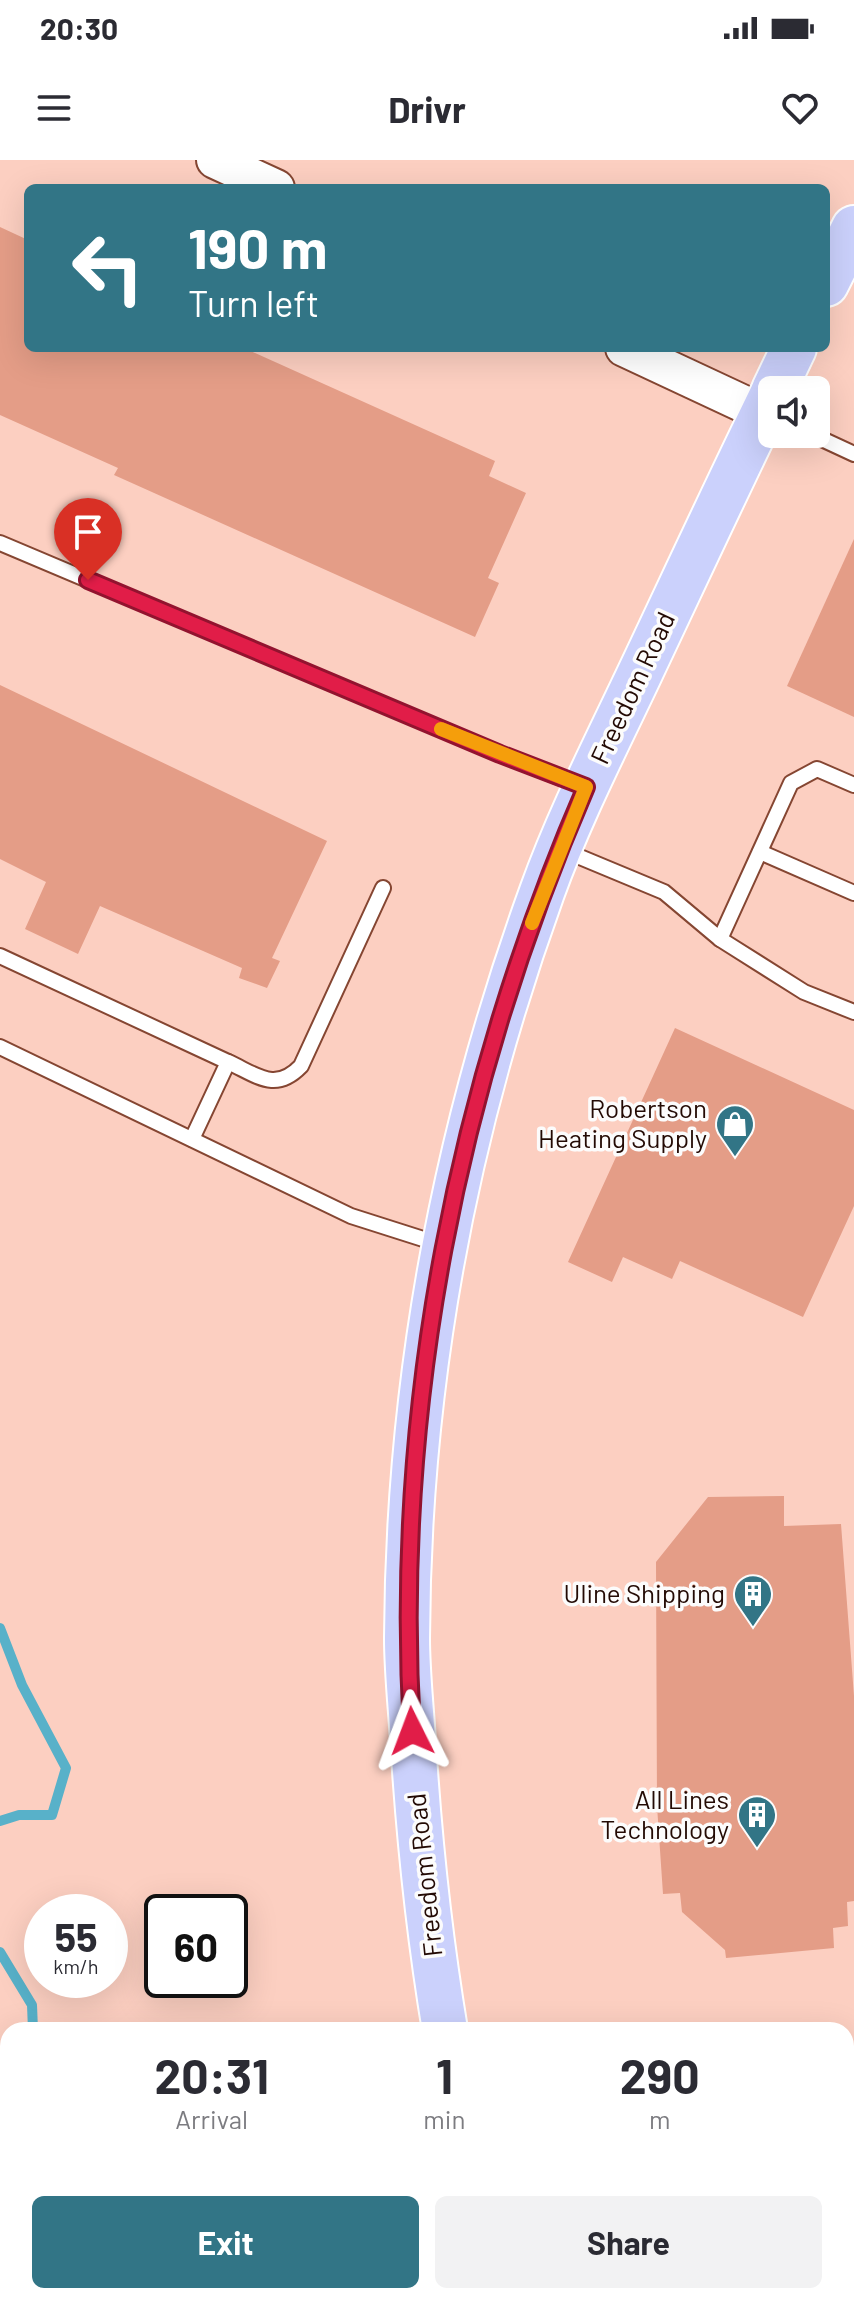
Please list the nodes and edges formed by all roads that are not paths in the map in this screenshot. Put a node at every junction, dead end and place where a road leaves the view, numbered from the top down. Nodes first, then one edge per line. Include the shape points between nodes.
1 (215, 160) edge
2 (267, 184) edge
3 (854, 228) edge
4 (830, 276) edge
5 (635, 352) edge
6 (792, 352) edge
7 (782, 376) edge
8 (758, 398) edge
9 (758, 428) edge
10 (830, 443) edge
11 (854, 454) edge
12 (0, 543) edge
13 (854, 785) edge
14 (586, 787) junction
15 (559, 849) junction
16 (760, 852) junction
17 (383, 888) dead end
18 (854, 893) edge
19 (720, 939) junction
20 (0, 956) edge
21 (854, 1012) edge
22 (0, 1047) edge
23 (228, 1062) junction
24 (192, 1139) junction
25 (443, 1245) junction
26 (444, 2022) edge

1 - 2 street
3 - 4 main road
5 - 8 street
6 - 7 main road, Freedom Road
9 - 14 main road, Freedom Road
10 - 11 lane
12 - 14 lane
13 - 16 lane via 817,769 791,783
14 - 15 main road, Freedom Road
15 - 19 lane via 664,892
15 - 25 main road, Freedom Road via 495,1031
16 - 18 lane
16 - 19 lane
17 - 23 lane via 301,1066 289,1079 274,1082
19 - 21 lane via 804,992
20 - 23 lane
22 - 24 lane
23 - 24 lane
24 - 25 lane via 351,1216
25 - 26 main road, Freedom Road via 411,1496 407,1641 429,1930

